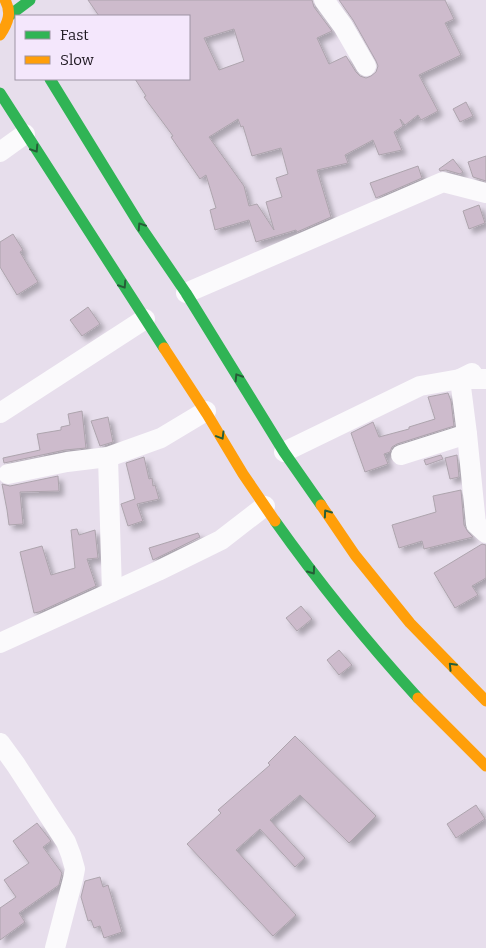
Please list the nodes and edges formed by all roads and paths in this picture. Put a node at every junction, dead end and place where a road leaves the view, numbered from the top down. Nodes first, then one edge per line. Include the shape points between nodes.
1 (5, 0) edge
2 (30, 0) edge
3 (324, 0) edge
4 (10, 15) junction
5 (15, 24) edge
6 (0, 35) edge
7 (366, 66) dead end
8 (51, 80) edge
9 (0, 93) edge
10 (25, 134) junction
11 (0, 152) edge
12 (486, 194) edge
13 (186, 293) junction
14 (145, 319) junction
15 (486, 365) edge
16 (460, 379) junction
17 (486, 379) edge
18 (206, 411) junction
19 (0, 413) edge
20 (467, 434) junction
21 (284, 452) junction
22 (401, 455) dead end
23 (108, 457) junction
24 (8, 474) dead end
25 (265, 506) junction
26 (486, 533) edge
27 (112, 592) junction
28 (0, 644) edge
29 (486, 700) edge
30 (0, 743) edge
31 (486, 766) edge
32 (55, 948) edge

1 - 4 main road
2 - 4 main road
3 - 7 street
4 - 5 main road
4 - 6 main road
13 -> 8 main road via 141,227
9 - 10 main road
10 - 11 street
10 -> 14 main road
12 - 13 street via 443,182
21 -> 13 main road
14 - 18 main road
14 - 19 street
15 - 16 street
16 - 17 street
16 - 20 street
16 - 21 street via 420,386
18 - 23 street via 161,438
18 -> 25 main road
20 - 22 street
20 - 26 street via 476,524
29 -> 21 main road via 410,623 356,554
23 - 24 street
23 - 27 street
25 - 27 street via 221,540
25 -> 31 main road via 368,642
27 - 28 street
30 - 32 street via 52,819 72,855 74,879

